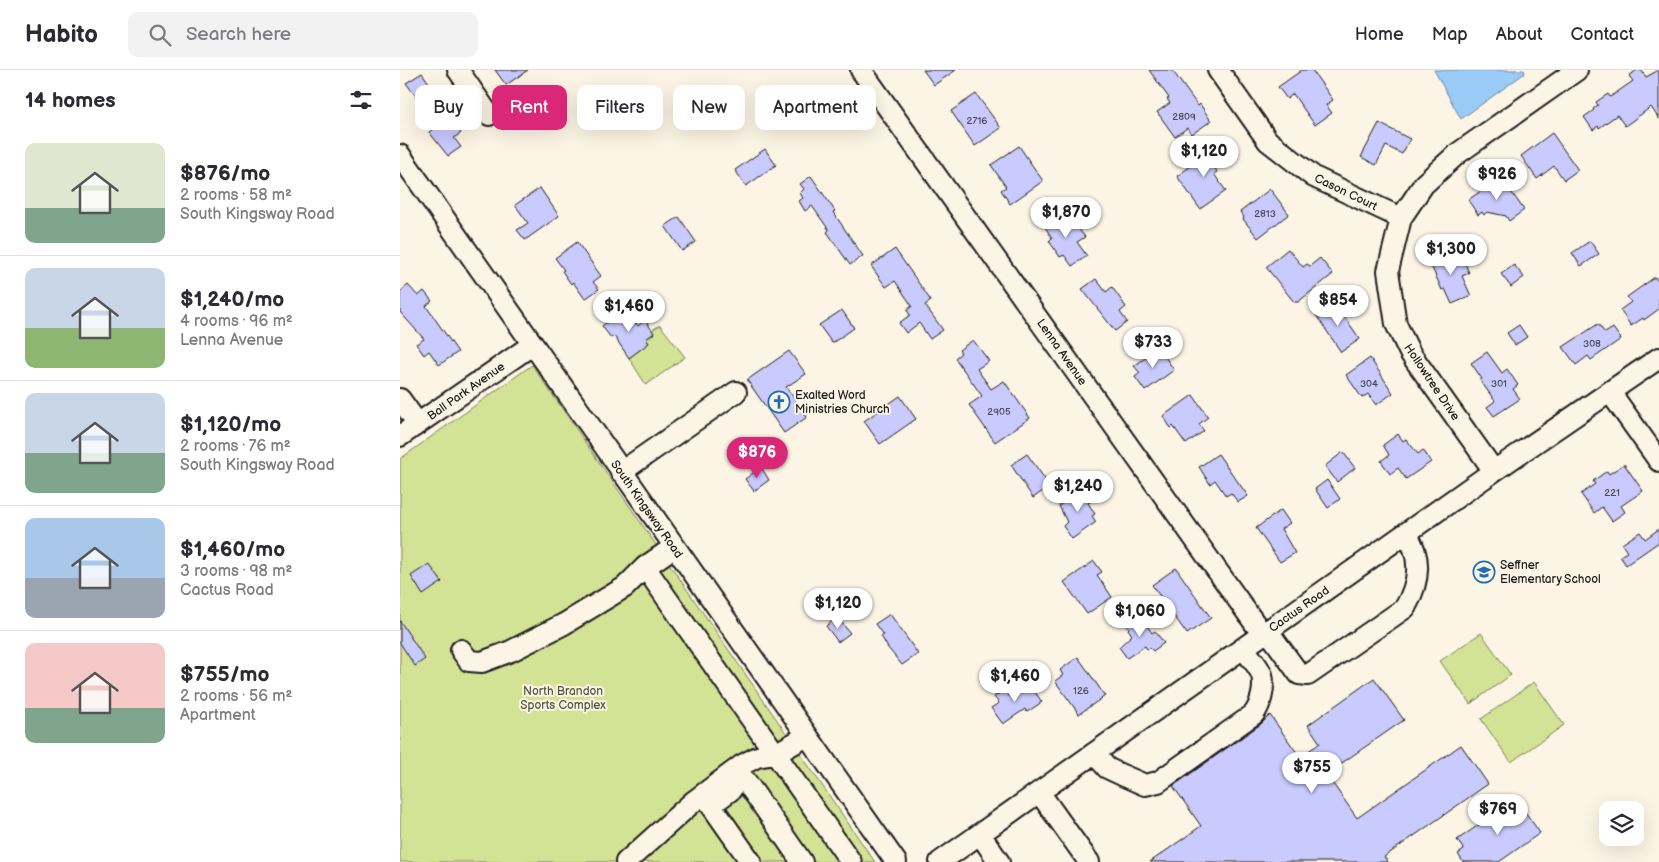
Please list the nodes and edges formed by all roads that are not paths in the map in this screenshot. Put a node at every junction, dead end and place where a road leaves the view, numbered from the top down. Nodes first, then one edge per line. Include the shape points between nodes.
1 (458, 70) edge
2 (861, 70) edge
3 (1218, 70) edge
4 (1577, 70) edge
5 (490, 116) dead end
6 (400, 155) edge
7 (1401, 218) junction
8 (532, 345) junction
9 (1659, 358) edge
10 (736, 392) dead end
11 (1610, 392) junction
12 (400, 399) edge
13 (418, 424) junction
14 (400, 436) edge
15 (1659, 462) edge
16 (1494, 471) junction
17 (622, 472) junction
18 (1406, 533) junction
19 (674, 547) junction
20 (645, 567) junction
21 (1265, 633) junction
22 (1243, 648) junction
23 (461, 650) dead end
24 (807, 736) junction
25 (1094, 753) junction
26 (776, 754) junction
27 (745, 780) junction
28 (1039, 792) junction
29 (980, 834) junction
30 (626, 862) edge
31 (751, 862) edge
32 (802, 862) edge
33 (851, 862) edge
34 (896, 862) edge
35 (940, 862) edge
36 (999, 862) edge
37 (1089, 862) edge

1 - 5 street
2 - 21 street, Lenna Avenue
3 - 7 street, Cason Court via 1268,141 1314,178
4 - 7 street, Hollowtree Drive via 1457,154 1424,184
6 - 8 street, South Kingsway Road
7 - 16 street, Hollowtree Drive via 1388,271 1396,324 1410,353
8 - 13 street, Ball Park Avenue
8 - 17 street, South Kingsway Road
9 - 11 street, Cactus Road
10 - 17 street
11 - 15 street
11 - 16 street, Cactus Road
12 - 13 street
13 - 14 street, Ball Park Avenue
16 - 18 street, Cactus Road
17 - 19 street, South Kingsway Road
18 - 21 street, Cactus Road
18 - 21 street, Lenna Avenue via 1417,555 1417,576 1405,608 1308,675 1299,674
19 - 20 street
19 - 24 street, South Kingsway Road
20 - 23 street via 625,587 512,651 482,662 469,661
20 - 26 street
21 - 22 street, Cactus Road
22 - 25 street, Cactus Road
22 - 25 street via 1262,674 1260,706 1254,714 1158,782 1144,785 1107,768
24 - 26 street
24 - 34 street, South Kingsway Road
25 - 28 street, Cactus Road
26 - 27 street
26 - 30 street via 757,757 742,766 694,802
26 - 33 street
27 - 31 street via 711,805
27 - 32 street
28 - 29 street, Cactus Road
28 - 37 street
29 - 35 street, Cactus Road
29 - 36 street

